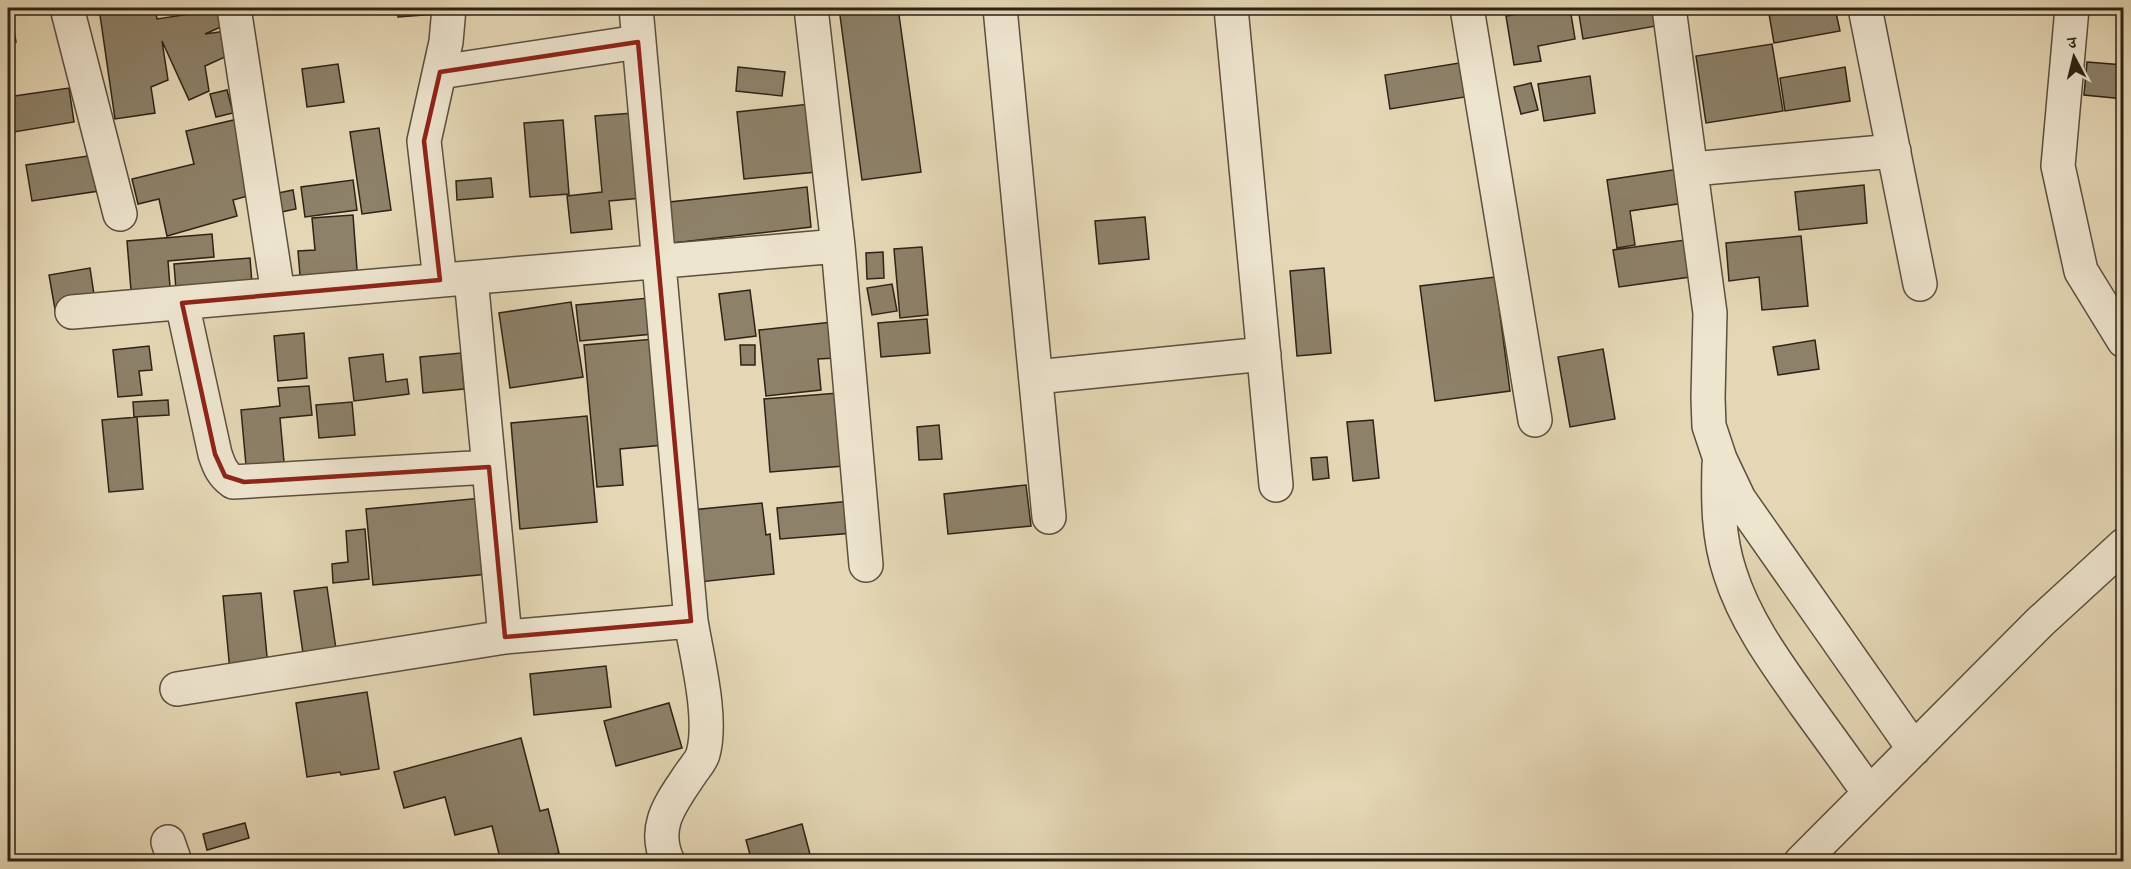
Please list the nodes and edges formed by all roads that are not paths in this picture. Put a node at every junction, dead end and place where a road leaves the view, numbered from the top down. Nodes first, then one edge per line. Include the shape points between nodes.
1 (68, 8) edge
2 (234, 8) edge
3 (449, 8) edge
4 (636, 8) edge
5 (811, 8) edge
6 (1000, 8) edge
7 (1231, 8) edge
8 (1467, 8) edge
9 (1670, 8) edge
10 (1865, 8) edge
11 (2072, 8) edge
12 (638, 42) junction
13 (440, 72) junction
14 (1894, 151) junction
15 (1692, 169) junction
16 (120, 214) dead end
17 (838, 246) junction
18 (659, 261) junction
19 (455, 279) junction
20 (1920, 284) dead end
21 (278, 294) junction
22 (182, 303) junction
23 (72, 312) dead end
24 (2124, 340) edge
25 (1264, 354) junction
26 (1036, 377) junction
27 (1534, 420) dead end
28 (1720, 459) junction
29 (489, 467) junction
30 (1276, 485) dead end
31 (1049, 517) dead end
32 (2124, 544) edge
33 (866, 565) dead end
34 (692, 621) junction
35 (505, 637) junction
36 (177, 689) dead end
37 (1914, 749) junction
38 (1869, 793) junction
39 (668, 861) edge
40 (1801, 861) edge

1 - 16 street
2 - 21 street
3 - 13 street
4 - 12 street
5 - 17 street
6 - 26 street
7 - 25 street
8 - 27 street
9 - 15 street
10 - 14 street
11 - 24 street via 2058,166 2080,271
12 - 13 street
12 - 18 street
13 - 19 street via 424,141
14 - 15 street
14 - 20 street
15 - 28 street via 1710,313 1709,426
17 - 18 street
17 - 33 street
18 - 19 street
18 - 34 street
19 - 21 street
19 - 29 street
21 - 22 street
22 - 23 street
22 - 29 street via 215,454 225,476 233,482
25 - 26 street
25 - 30 street
26 - 31 street
28 - 37 street via 1739,499
28 - 38 street via 1717,504 1721,535 1742,602 1782,672
29 - 35 street
32 - 37 street
34 - 35 street
34 - 39 street via 707,733 702,756 670,805 661,827 662,850
35 - 36 street
37 - 38 street
38 - 40 street

